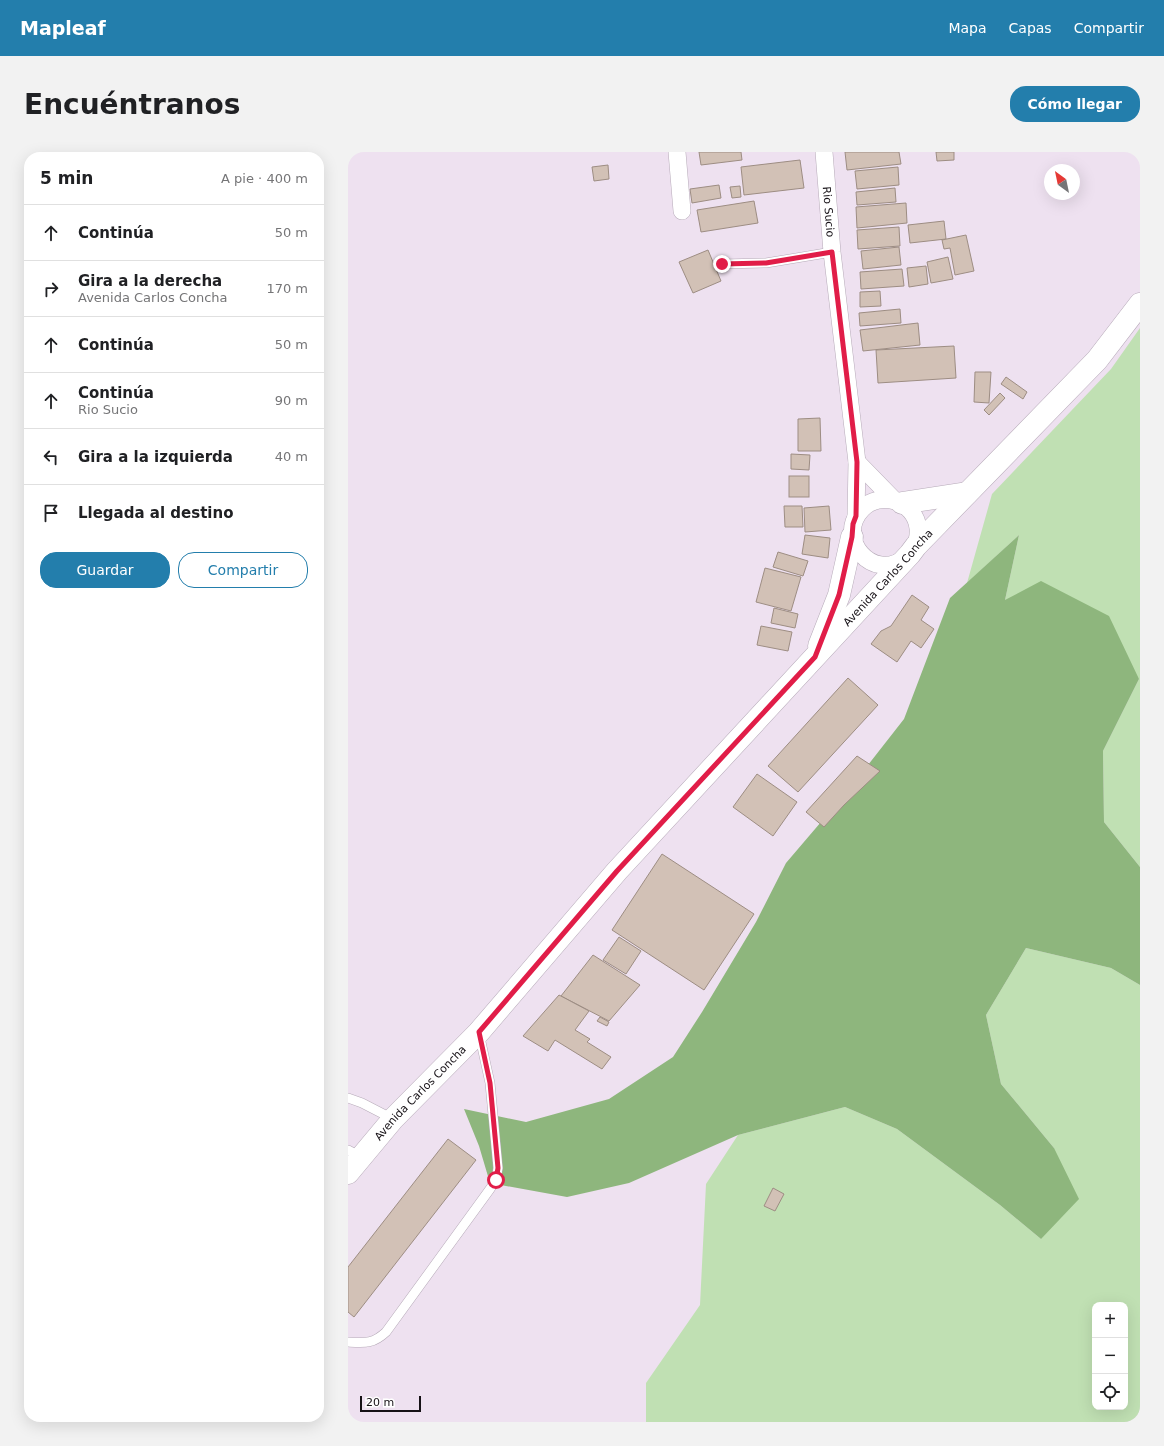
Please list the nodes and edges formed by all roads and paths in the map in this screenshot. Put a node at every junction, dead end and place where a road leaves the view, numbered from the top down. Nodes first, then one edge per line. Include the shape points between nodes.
1 (677, 152) edge
2 (824, 152) edge
3 (682, 211) dead end
4 (832, 252) junction
5 (722, 264) dead end
6 (1140, 304) edge
7 (857, 462) junction
8 (967, 493) junction
9 (898, 502) junction
10 (854, 526) junction
11 (913, 550) junction
12 (815, 657) junction
13 (479, 1032) junction
14 (348, 1098) edge
15 (393, 1119) junction
16 (352, 1160) edge
17 (348, 1342) edge

1 - 3 street
2 - 4 street, Rio Sucio
4 - 5 lane via 766,263
4 - 7 street, Rio Sucio
6 - 8 street, Avenida Carlos Concha via 1097,360
7 - 9 street
7 - 10 street, Rio Sucio
8 - 9 street
8 - 11 street, Avenida Carlos Concha
9 - 10 street via 876,500 862,509
9 - 11 street via 910,509 917,522 918,537
10 - 11 street via 856,549 864,558 876,564 900,562
10 - 12 street via 839,595
11 - 12 street, Avenida Carlos Concha
12 - 13 street, Avenida Carlos Concha via 617,871
13 - 15 street, Avenida Carlos Concha
13 - 17 lane via 490,1083 498,1168 496,1180 386,1332 379,1339 369,1343
14 - 15 lane
15 - 16 street, Avenida Carlos Concha

